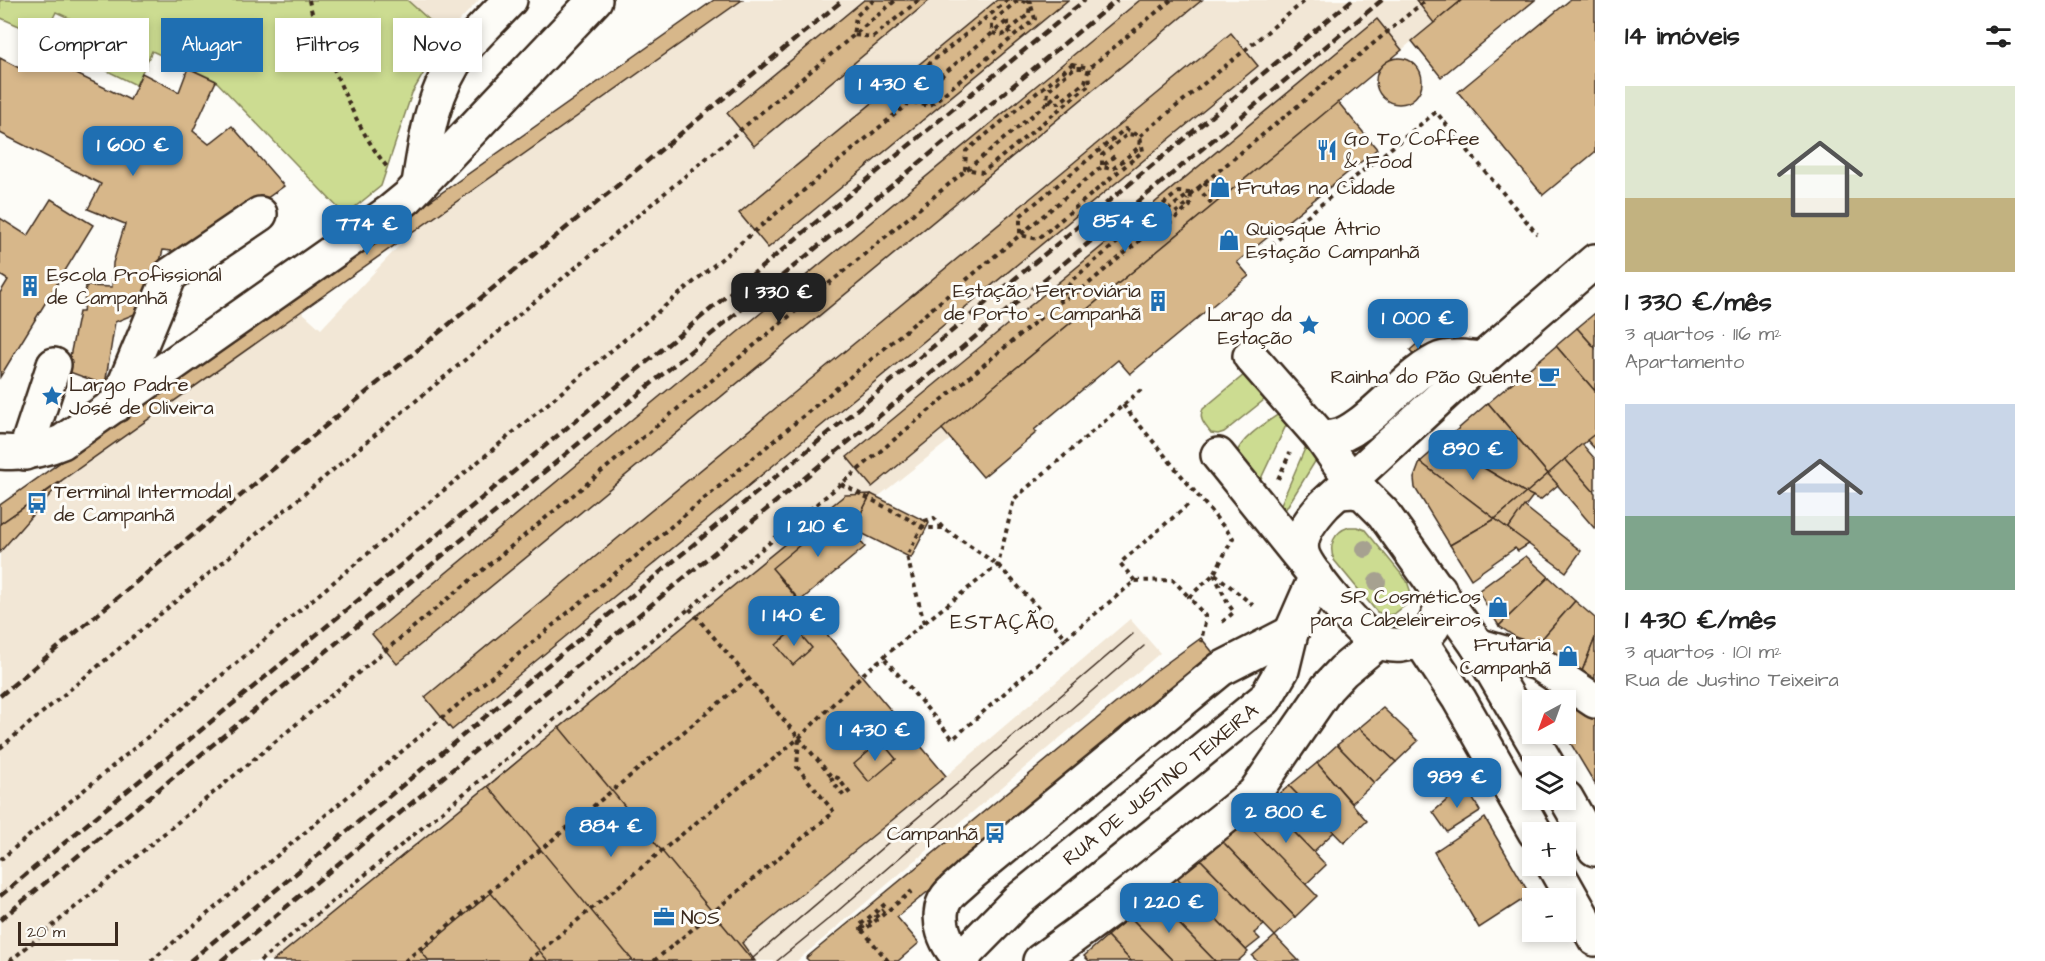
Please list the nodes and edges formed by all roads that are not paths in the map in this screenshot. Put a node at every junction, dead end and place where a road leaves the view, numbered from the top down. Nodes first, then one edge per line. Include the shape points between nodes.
1 (510, 0) edge
2 (595, 0) edge
3 (419, 184) junction
4 (260, 214) dead end
5 (1595, 261) edge
6 (1250, 356) dead end
7 (1482, 358) junction
8 (54, 365) dead end
9 (116, 405) junction
10 (1320, 436) junction
11 (13, 452) edge
12 (1218, 455) dead end
13 (1352, 488) junction
14 (1312, 572) junction
15 (1439, 589) junction
16 (1291, 633) junction
17 (1420, 640) junction
18 (1379, 641) junction
19 (1478, 645) junction
20 (1595, 701) edge
21 (1542, 756) edge
22 (1573, 810) edge
23 (1529, 822) edge
24 (1594, 847) edge
25 (990, 860) junction
26 (1063, 863) junction
27 (1560, 876) edge
28 (1595, 939) edge
29 (961, 960) edge
30 (1040, 961) edge

1 - 3 street via 462,51 444,81 430,119
2 - 3 street
3 - 9 street via 391,211
4 - 9 street via 170,275
5 - 7 street
6 - 10 street
7 - 10 street via 1441,359 1395,391 1348,433
7 - 13 street
8 - 11 street
9 - 11 street via 62,442 39,451
10 - 13 street
12 - 14 street
13 - 14 street via 1317,512 1307,528 1302,552
13 - 15 street via 1383,513
14 - 16 street, RUA DE JUSTINO TEIXEIRA
14 - 18 street via 1358,628
15 - 17 street via 1437,619
15 - 19 street
16 - 25 street via 1221,669
16 - 26 street, RUA DE JUSTINO TEIXEIRA via 1282,670 1265,699
17 - 18 street via 1400,646
17 - 23 street via 1459,699
18 - 30 street via 1327,688 1254,794
19 - 20 street via 1538,663
19 - 21 street
22 - 24 street
25 - 26 street
25 - 29 street via 946,898 941,911 950,947
26 - 29 street, RUA DE JUSTINO TEIXEIRA via 1016,902
27 - 28 street

